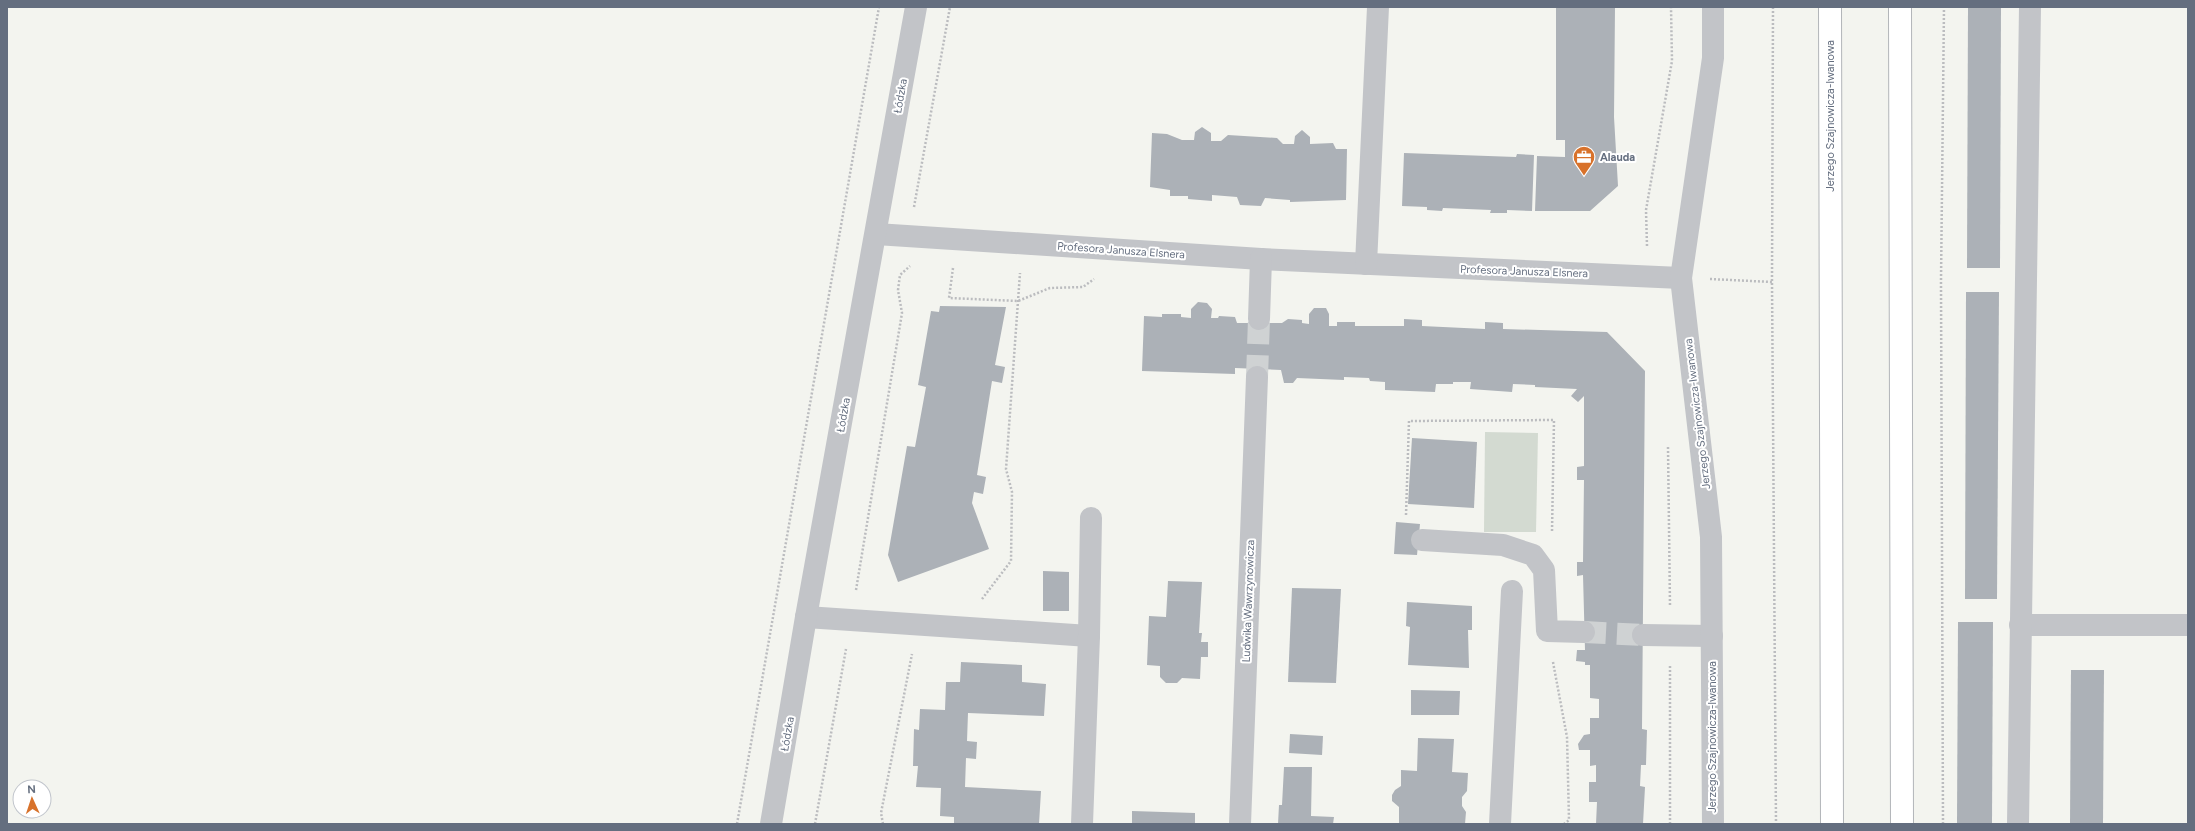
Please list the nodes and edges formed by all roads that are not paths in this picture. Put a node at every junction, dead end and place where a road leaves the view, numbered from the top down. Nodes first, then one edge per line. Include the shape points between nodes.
1 (916, 7) edge
2 (1378, 7) edge
3 (1713, 7) edge
4 (1830, 7) edge
5 (1900, 7) edge
6 (2030, 7) edge
7 (876, 234) junction
8 (1261, 259) junction
9 (1366, 264) junction
10 (1681, 278) junction
11 (1259, 319) tunnel mouth
12 (1257, 377) tunnel mouth
13 (1091, 518) dead end
14 (1422, 540) road end
15 (1512, 591) dead end
16 (806, 617) junction
17 (2020, 625) junction
18 (2188, 625) edge
19 (1584, 632) tunnel mouth
20 (1643, 635) tunnel mouth
21 (1089, 636) junction
22 (1712, 636) junction
23 (772, 824) edge
24 (1082, 824) edge
25 (1240, 824) edge
26 (1500, 824) edge
27 (1713, 824) edge
28 (1832, 824) edge
29 (1902, 824) edge
30 (2018, 824) edge

1 - 7 street, Łódzka
2 - 9 street
3 - 10 street, Jerzego Szajnowicza-Iwanowa via 1713,58
4 - 28 main road, Jerzego Szajnowicza-Iwanowa
5 - 29 main road
6 - 17 street
7 - 8 street, Profesora Janusza Elsnera
7 - 16 street, Łódzka
8 - 9 street, Profesora Janusza Elsnera
8 - 11 street
9 - 10 street, Profesora Janusza Elsnera
10 - 22 street, Jerzego Szajnowicza-Iwanowa via 1711,537
12 - 25 street, Ludwika Wawrzynowicza
13 - 21 street
14 - 19 street via 1503,545 1533,555 1544,570 1547,631
15 - 26 street
16 - 21 street
16 - 23 street, Łódzka
17 - 18 street
17 - 30 street
20 - 22 street
21 - 24 street
22 - 27 street, Jerzego Szajnowicza-Iwanowa

